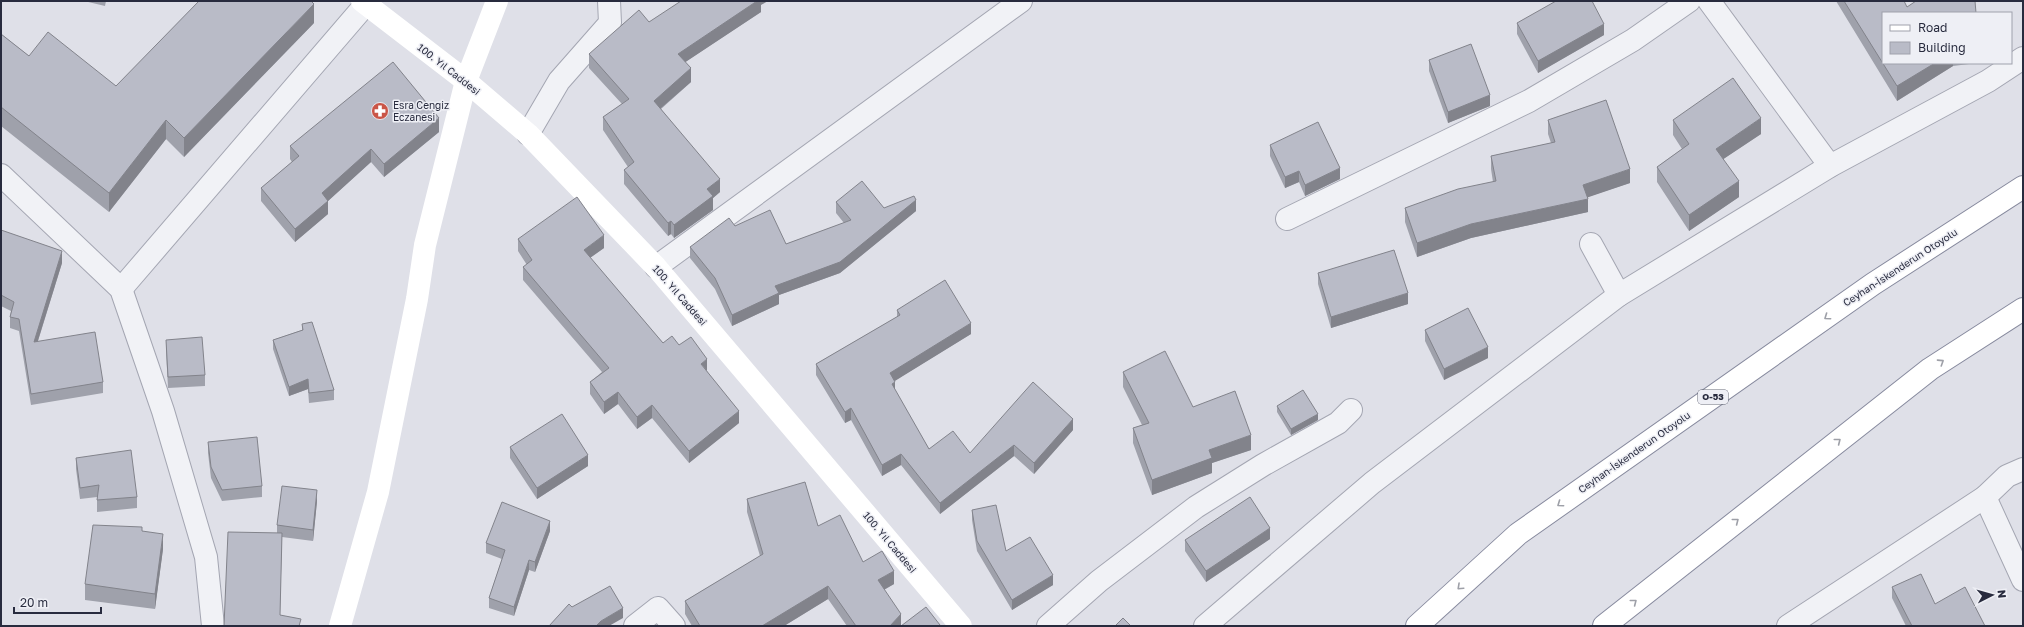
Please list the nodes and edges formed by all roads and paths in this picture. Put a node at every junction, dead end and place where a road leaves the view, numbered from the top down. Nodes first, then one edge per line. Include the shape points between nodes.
1 (497, 1) edge
2 (609, 1) edge
3 (1021, 1) edge
4 (1689, 1) edge
5 (1709, 1) edge
6 (364, 3) edge
7 (2023, 58) edge
8 (466, 81) junction
9 (528, 134) junction
10 (1830, 166) junction
11 (1, 174) edge
12 (2023, 178) edge
13 (2023, 188) edge
14 (1288, 219) dead end
15 (1591, 244) dead end
16 (656, 267) junction
17 (1873, 284) junction
18 (121, 289) junction
19 (1619, 295) junction
20 (2023, 309) edge
21 (1351, 410) dead end
22 (2023, 469) edge
23 (1985, 497) junction
24 (2023, 580) edge
25 (214, 626) edge
26 (340, 626) edge
27 (635, 626) edge
28 (674, 626) edge
29 (961, 626) edge
30 (1048, 626) edge
31 (1205, 626) edge
32 (1417, 626) edge
33 (1604, 626) edge
34 (1788, 626) edge

1 - 8 main road
2 - 9 street via 610,23 559,81
3 - 16 street
4 - 14 street via 1633,40 1529,101
5 - 10 street
6 - 8 main road, 100. Yıl Caddesi
6 - 18 street
7 - 10 street via 1988,81
8 - 9 main road, 100. Yıl Caddesi
8 - 26 main road via 425,245 417,299 378,492
9 - 16 main road, 100. Yıl Caddesi
10 - 19 street
11 - 18 street
12 - 17 main road
13 - 17 main road, Ceyhan-İskenderun Otoyolu / O-53
15 - 19 street
16 - 29 main road, 100. Yıl Caddesi
17 -> 32 main road, Ceyhan-İskenderun Otoyolu / O-53 via 1518,534
18 - 25 street via 163,411 206,557
19 - 31 street via 1372,483
33 -> 20 main road via 1930,369
21 - 30 street via 1338,423 1196,507 1100,581
22 - 23 street via 2007,476
23 - 24 street
23 - 34 street
27 - 28 street via 658,608

